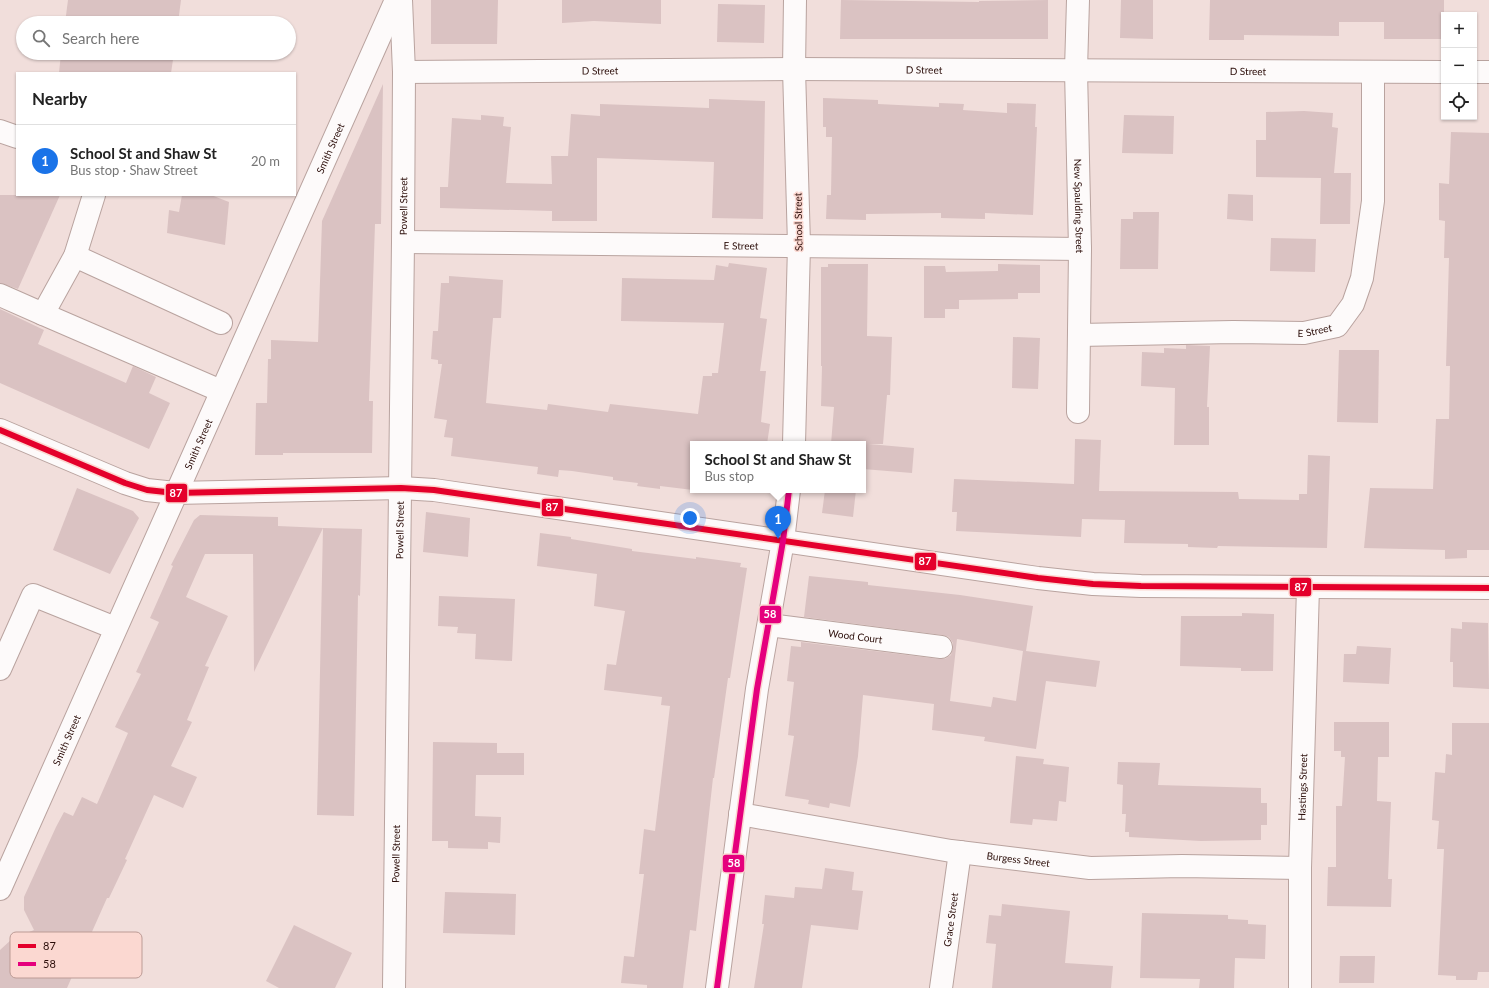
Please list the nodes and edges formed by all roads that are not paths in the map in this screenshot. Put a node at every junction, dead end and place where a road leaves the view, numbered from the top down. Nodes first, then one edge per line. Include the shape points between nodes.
1 (396, 0) edge
2 (401, 0) edge
3 (795, 0) edge
4 (1078, 0) edge
5 (794, 69) junction
6 (1076, 70) junction
7 (404, 72) junction
8 (1373, 72) junction
9 (1441, 72) edge
10 (1477, 72) edge
11 (1489, 72) edge
12 (0, 130) edge
13 (16, 137) edge
14 (94, 196) edge
15 (403, 242) junction
16 (799, 245) junction
17 (1080, 249) junction
18 (75, 256) junction
19 (0, 295) edge
20 (43, 314) junction
21 (221, 323) dead end
22 (1079, 335) junction
23 (221, 391) junction
24 (1078, 412) dead end
25 (0, 430) edge
26 (794, 441) edge
27 (401, 488) junction
28 (789, 493) edge
29 (175, 494) junction
30 (783, 541) junction
31 (1308, 587) junction
32 (1489, 588) edge
33 (769, 625) junction
34 (115, 628) junction
35 (941, 647) dead end
36 (0, 669) edge
37 (740, 814) junction
38 (960, 852) junction
39 (1300, 868) junction
40 (0, 888) edge
41 (394, 988) edge
42 (717, 988) edge
43 (941, 988) edge
44 (1300, 988) edge

1 - 23 street, Smith Street
2 - 7 street, Powell Street
3 - 5 street, School Street
4 - 6 street, New Spaulding Street
5 - 6 street, D Street
5 - 7 street, D Street
5 - 16 street, School Street
6 - 8 street, D Street
6 - 17 street, New Spaulding Street
7 - 15 street, Powell Street
8 - 9 street, D Street
8 - 22 street, E Street via 1373,201 1362,278 1353,304 1337,326 1304,333
10 - 11 street
12 - 13 street
14 - 18 street
15 - 16 street, E Street
15 - 27 street, Powell Street
16 - 17 street, E Street
16 - 26 street, School Street
17 - 22 street, New Spaulding Street
18 - 20 street
18 - 21 street
19 - 20 street
20 - 23 street
22 - 24 street, New Spaulding Street
23 - 29 street, Smith Street
25 - 29 street via 125,483 147,490
27 - 29 street
27 - 30 street via 440,491
27 - 41 street, Powell Street
28 - 30 street
29 - 34 street, Smith Street
30 - 31 street via 1093,584
30 - 33 street
31 - 32 street
31 - 39 street, Hastings Street
33 - 35 street, Wood Court
33 - 37 street via 757,689
34 - 36 street via 33,596
34 - 40 street, Smith Street
37 - 38 street, Burgess Street
37 - 42 street
38 - 39 street, Burgess Street via 1090,868
38 - 43 street, Grace Street
39 - 44 street, Hastings Street

